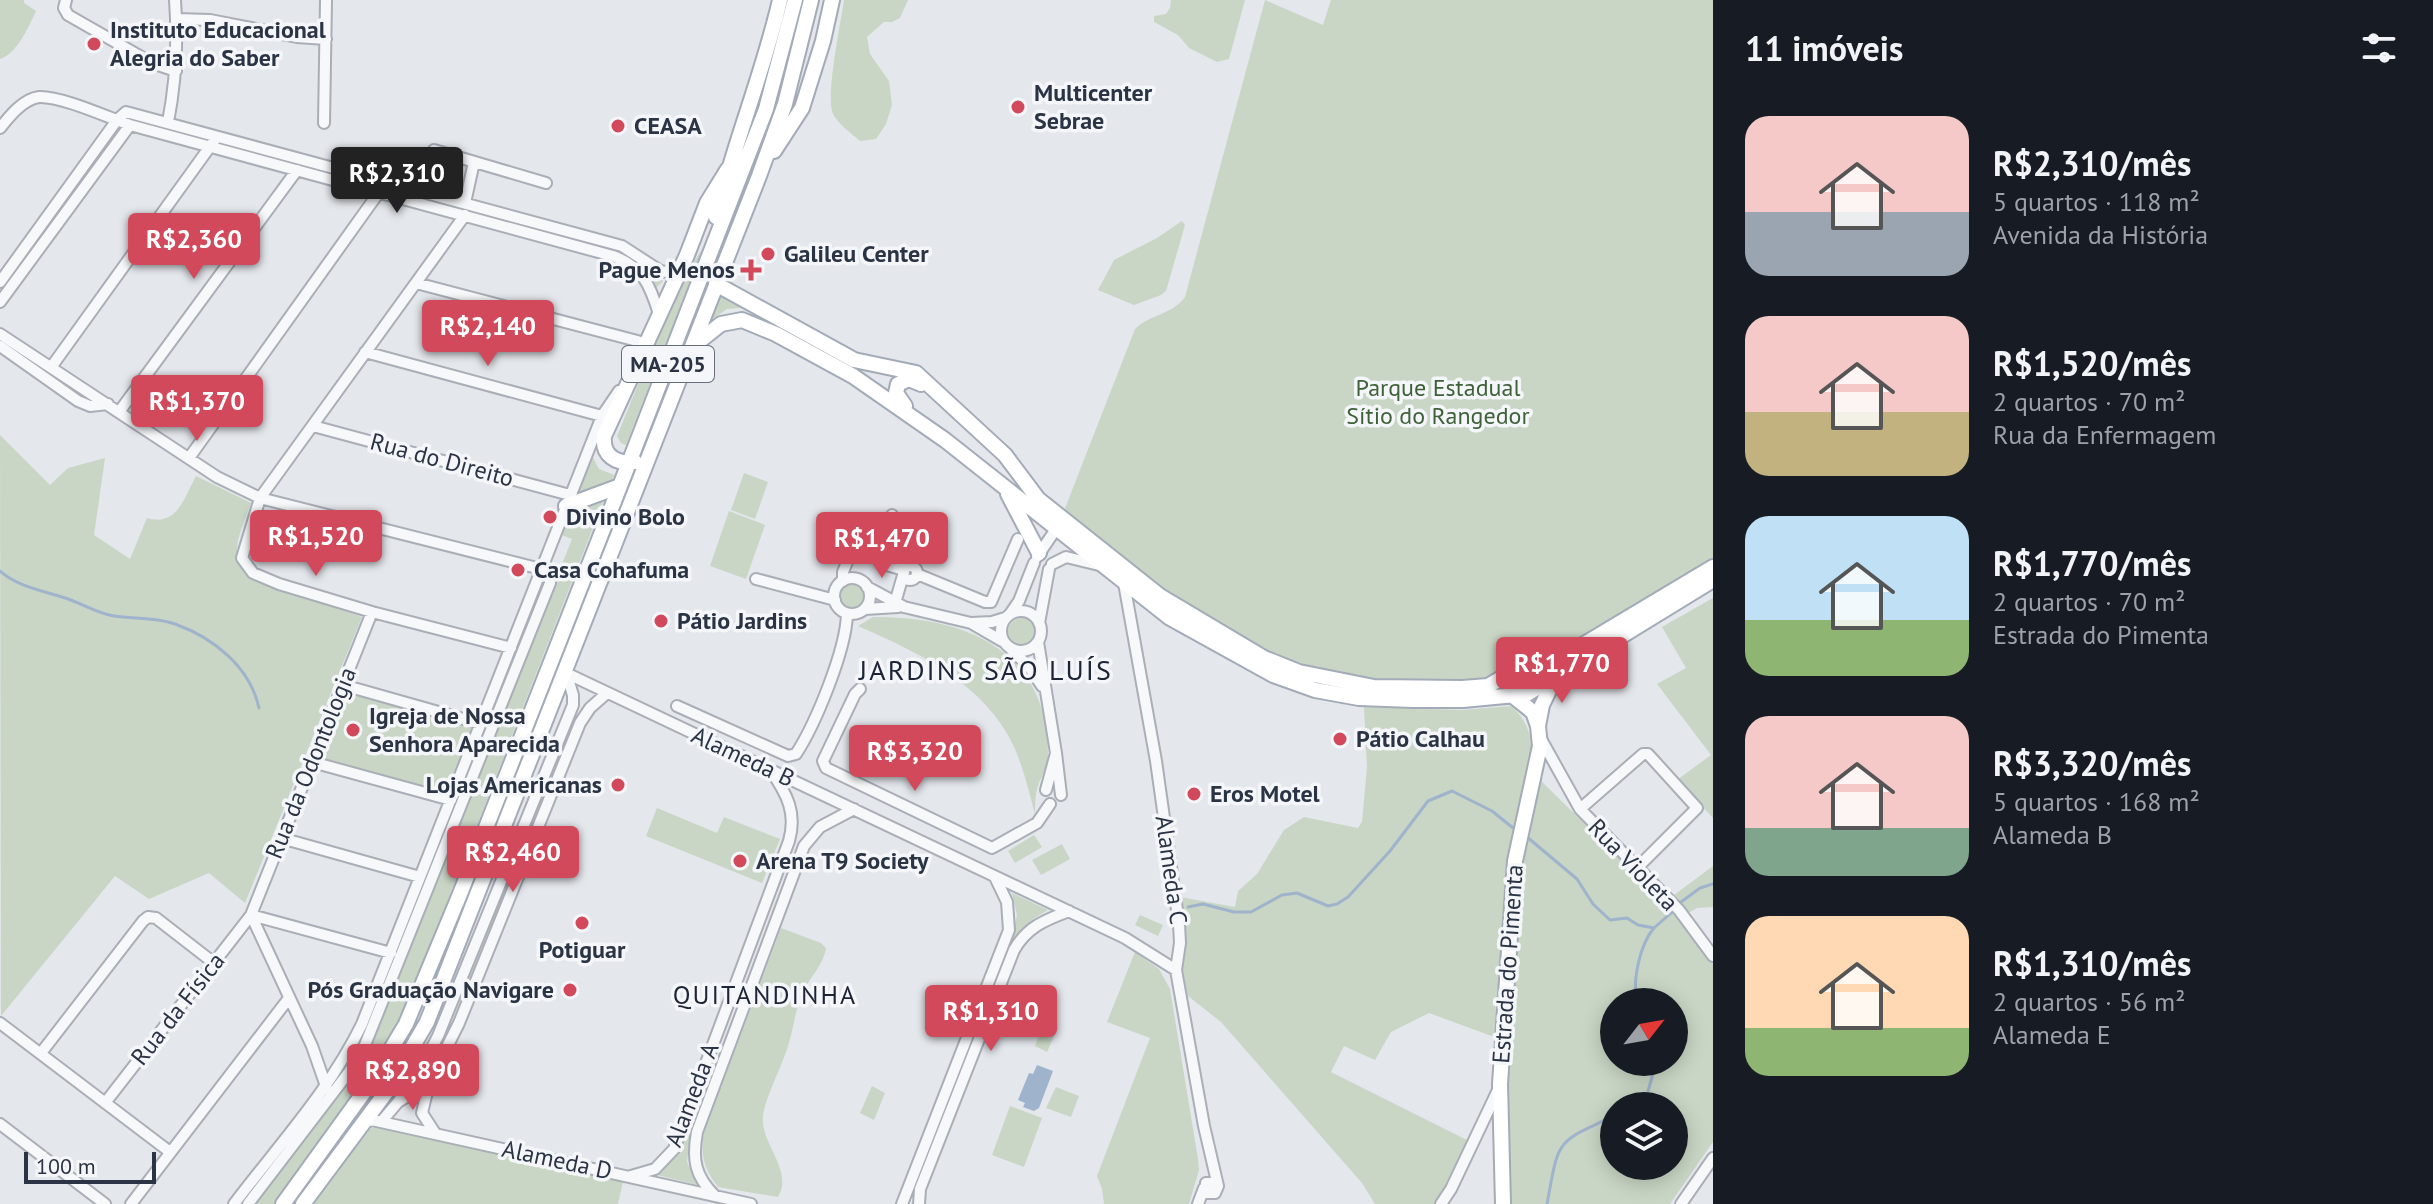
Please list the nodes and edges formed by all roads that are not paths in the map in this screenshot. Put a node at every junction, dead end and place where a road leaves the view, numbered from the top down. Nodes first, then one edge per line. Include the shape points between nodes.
1 (66, 0) edge
2 (175, 0) edge
3 (326, 0) edge
4 (780, 0) edge
5 (795, 0) edge
6 (811, 0) edge
7 (832, 0) edge
8 (176, 19) junction
9 (326, 39) junction
10 (176, 71) junction
11 (117, 120) junction
12 (168, 122) junction
13 (324, 123) dead end
14 (130, 125) junction
15 (0, 128) edge
16 (214, 141) junction
17 (434, 150) dead end
18 (474, 162) junction
19 (728, 169) junction
20 (297, 170) junction
21 (759, 176) junction
22 (546, 183) dead end
23 (382, 187) junction
24 (465, 203) junction
25 (465, 215) junction
26 (706, 264) junction
27 (655, 268) junction
28 (680, 270) junction
29 (646, 279) junction
30 (0, 282) edge
31 (416, 283) junction
32 (716, 284) junction
33 (0, 302) edge
34 (659, 314) junction
35 (0, 334) edge
36 (645, 343) junction
37 (0, 346) edge
38 (692, 347) junction
39 (365, 352) junction
40 (52, 366) junction
41 (634, 369) junction
42 (108, 404) junction
43 (119, 412) junction
44 (602, 416) junction
45 (313, 426) junction
46 (945, 440) junction
47 (1005, 455) junction
48 (189, 458) junction
49 (648, 460) junction
50 (629, 463) junction
51 (620, 486) junction
52 (1004, 487) junction
53 (260, 498) junction
54 (568, 501) junction
55 (892, 515) dead end
56 (1056, 529) junction
57 (1018, 539) dead end
58 (1037, 558) junction
59 (1103, 566) junction
60 (1713, 567) edge
61 (541, 569) junction
62 (904, 571) junction
63 (756, 579) dead end
64 (1713, 580) edge
65 (1124, 583) junction
66 (867, 587) junction
67 (1144, 599) junction
68 (835, 600) junction
69 (900, 605) junction
70 (865, 609) junction
71 (372, 612) junction
72 (1132, 613) junction
73 (847, 614) junction
74 (1008, 616) junction
75 (971, 623) junction
76 (1039, 623) junction
77 (1038, 642) junction
78 (1006, 646) junction
79 (511, 648) junction
80 (1536, 663) junction
81 (566, 673) junction
82 (1559, 673) junction
83 (343, 685) junction
84 (1542, 686) junction
85 (860, 689) dead end
86 (607, 693) junction
87 (1045, 695) junction
88 (1513, 696) junction
89 (677, 706) dead end
90 (481, 724) junction
91 (1539, 732) junction
92 (469, 753) junction
93 (1056, 753) junction
94 (480, 758) junction
95 (312, 762) junction
96 (1536, 768) junction
97 (770, 770) junction
98 (1560, 770) junction
99 (468, 773) junction
100 (1046, 790) junction
101 (1061, 795) junction
102 (451, 800) junction
103 (1050, 804) junction
104 (854, 809) junction
105 (1580, 809) junction
106 (517, 837) junction
107 (281, 838) junction
108 (531, 842) junction
109 (1638, 867) junction
110 (994, 875) junction
111 (420, 877) junction
112 (1069, 911) junction
113 (251, 915) junction
114 (391, 953) junction
115 (1713, 956) edge
116 (214, 963) junction
117 (1176, 970) junction
118 (289, 998) junction
119 (0, 1023) edge
120 (963, 1042) junction
121 (312, 1046) junction
122 (975, 1046) junction
123 (41, 1053) junction
124 (347, 1054) junction
125 (356, 1062) junction
126 (429, 1083) junction
127 (1500, 1084) junction
128 (329, 1089) junction
129 (950, 1094) junction
130 (398, 1102) junction
131 (105, 1103) junction
132 (1487, 1117) junction
133 (381, 1122) junction
134 (363, 1123) junction
135 (0, 1124) edge
136 (1501, 1124) junction
137 (435, 1133) junction
138 (170, 1152) junction
139 (1713, 1158) edge
140 (631, 1176) junction
141 (1212, 1193) edge
142 (715, 1196) junction
143 (105, 1204) edge
144 (131, 1204) edge
145 (234, 1204) edge
146 (248, 1204) edge
147 (283, 1204) edge
148 (303, 1204) edge
149 (751, 1204) edge
150 (902, 1204) edge
151 (919, 1204) edge
152 (1198, 1204) edge
153 (1441, 1204) edge
154 (1503, 1204) edge
155 (1681, 1204) edge

1 - 10 street via 68,15
2 - 8 street
3 - 9 street
4 - 19 main road via 762,74
5 - 26 main road, MA-205 via 772,91
6 - 21 main road, MA-205 via 785,104
7 - 21 main road, MA-205 via 802,108
8 - 9 street
8 - 10 street
9 - 13 street
10 - 12 street
11 - 12 street via 129,112
11 - 14 street
11 - 15 street via 37,98
11 - 30 street
12 - 16 street
14 - 16 street
14 - 33 street
16 - 20 street
16 - 23 street
16 - 40 street
17 - 18 street
18 - 22 street
18 - 24 street
19 - 26 main road
19 - 28 main road
20 - 23 street
20 - 43 street
21 - 32 main road, MA-205
23 - 24 street
23 - 25 street
23 - 48 street
24 - 27 street via 622,246
25 - 29 street via 613,256
25 - 31 street
26 - 50 main road, MA-205
27 - 28 street
27 - 29 street
28 - 34 main road
29 - 34 street
31 - 36 street
31 - 39 street
32 - 38 main road, MA-205
32 - 47 main road via 854,360 916,373
34 - 36 main road
35 - 40 street
36 - 41 main road
37 - 42 street via 78,401
38 - 46 main road via 725,322 752,323 853,376
38 - 49 main road, MA-205
39 - 44 street
39 - 45 street
40 - 42 street
41 - 44 street
41 - 50 main road via 603,444 613,460
42 - 43 street
43 - 48 street
44 - 54 street
45 - 53 street
45 - 54 street, Rua do Direito
46 - 47 main road via 899,398 900,382 919,382
46 - 52 main road
47 - 80 main road via 1038,499 1160,596 1277,664 1354,685 1421,689 1488,686
48 - 53 street
49 - 50 main road
49 - 81 main road, MA-205
50 - 51 main road, MA-205
51 - 54 main road
51 - 147 main road, MA-205 via 406,1024 372,1081
52 - 56 main road
52 - 58 main road
53 - 61 street
53 - 71 street via 242,552 248,569 279,584
54 - 61 street
55 - 62 street via 877,558
56 - 58 street
56 - 59 main road
57 - 62 street via 991,602 917,574 911,579
58 - 74 street
59 - 65 main road
59 - 76 street via 1058,559 1051,566
60 - 80 main road via 1561,658
61 - 79 street
61 - 94 street via 550,575 550,583
62 - 69 street
63 - 68 street
64 - 82 main road
65 - 67 main road
65 - 72 street, Alameda C
66 - 68 street via 848,580 835,591
66 - 69 street
66 - 70 street
67 - 72 street via 1134,603
67 - 88 main road via 1250,664 1315,690 1377,699
68 - 73 street
69 - 70 street
69 - 75 street
70 - 73 street
71 - 79 street
71 - 83 street, Rua da Odontologia
72 - 117 street, Alameda C via 1179,924
73 - 89 street via 836,667 796,754 788,756
74 - 75 street
74 - 76 street via 1030,613
74 - 78 street via 1001,631
75 - 78 street
76 - 77 street
77 - 78 street via 1028,651
77 - 87 street
78 - 87 street via 1037,678
79 - 90 street
80 - 84 main road via 1548,672
81 - 86 street, Alameda B
81 - 106 street via 573,705
81 - 134 main road, MA-205 via 427,1022
82 - 84 main road
82 - 91 main road, Estrada do Pimenta via 1546,694
83 - 90 street
83 - 95 street, Rua da Odontologia
84 - 88 main road
85 - 103 street via 823,761 826,768 992,848 1037,823
86 - 97 street, Alameda B
86 - 108 street via 580,723
87 - 93 street
88 - 91 main road via 1530,708
90 - 92 street
91 - 96 main road, Estrada do Pimenta
91 - 98 street, Rua Violeta
92 - 94 street
92 - 99 street
93 - 100 street
93 - 101 street
94 - 99 street
95 - 102 street
95 - 107 street, Rua da Odontologia
96 - 98 street
96 - 127 main road, Estrada do Pimenta via 1515,861
97 - 104 street, Alameda B
97 - 140 street, Alameda A via 790,806 789,841 674,1149 655,1169
98 - 105 street, Rua Violeta
99 - 102 street
99 - 125 street
100 - 101 street via 1056,788
100 - 103 street
101 - 103 street
102 - 111 street
104 - 110 street, Alameda B
104 - 142 street, Alameda A via 820,827 804,846 697,1132 695,1167
105 - 109 street, Rua Violeta
105 - 109 street via 1648,754 1697,808
106 - 108 street
106 - 130 street via 438,1036
107 - 111 street
107 - 113 street, Rua da Odontologia
108 - 126 street via 459,1023
109 - 115 street, Rua Violeta
110 - 112 street, Alameda B
110 - 120 street via 1007,902 1009,930
111 - 114 street
112 - 117 street, Alameda B
112 - 122 street via 1035,925 1019,940
113 - 114 street
113 - 116 street, Rua da Física
113 - 118 street
114 - 124 street
116 - 123 street via 148,917
116 - 131 street, Rua da Física
117 - 141 street, Alameda C
118 - 121 street
118 - 138 street
119 - 123 street
120 - 122 street
120 - 129 street
121 - 124 street via 326,1059
121 - 128 street
122 - 129 street
123 - 131 street
124 - 125 street
124 - 128 street
125 - 128 street
126 - 130 street
126 - 137 street via 422,1113
127 - 132 street
127 - 136 main road, Estrada do Pimenta
128 - 145 street
128 - 146 street
129 - 150 street
129 - 151 street
130 - 133 street
131 - 138 street
132 - 136 main road via 1495,1114
132 - 153 street
133 - 134 street, Alameda D
133 - 137 street, Alameda D
134 - 148 main road, MA-205
135 - 143 street
136 - 154 main road, Estrada do Pimenta
137 - 140 street, Alameda D
138 - 144 street
139 - 155 street
140 - 142 street, Alameda D
141 - 152 street
142 - 149 street, Alameda D

